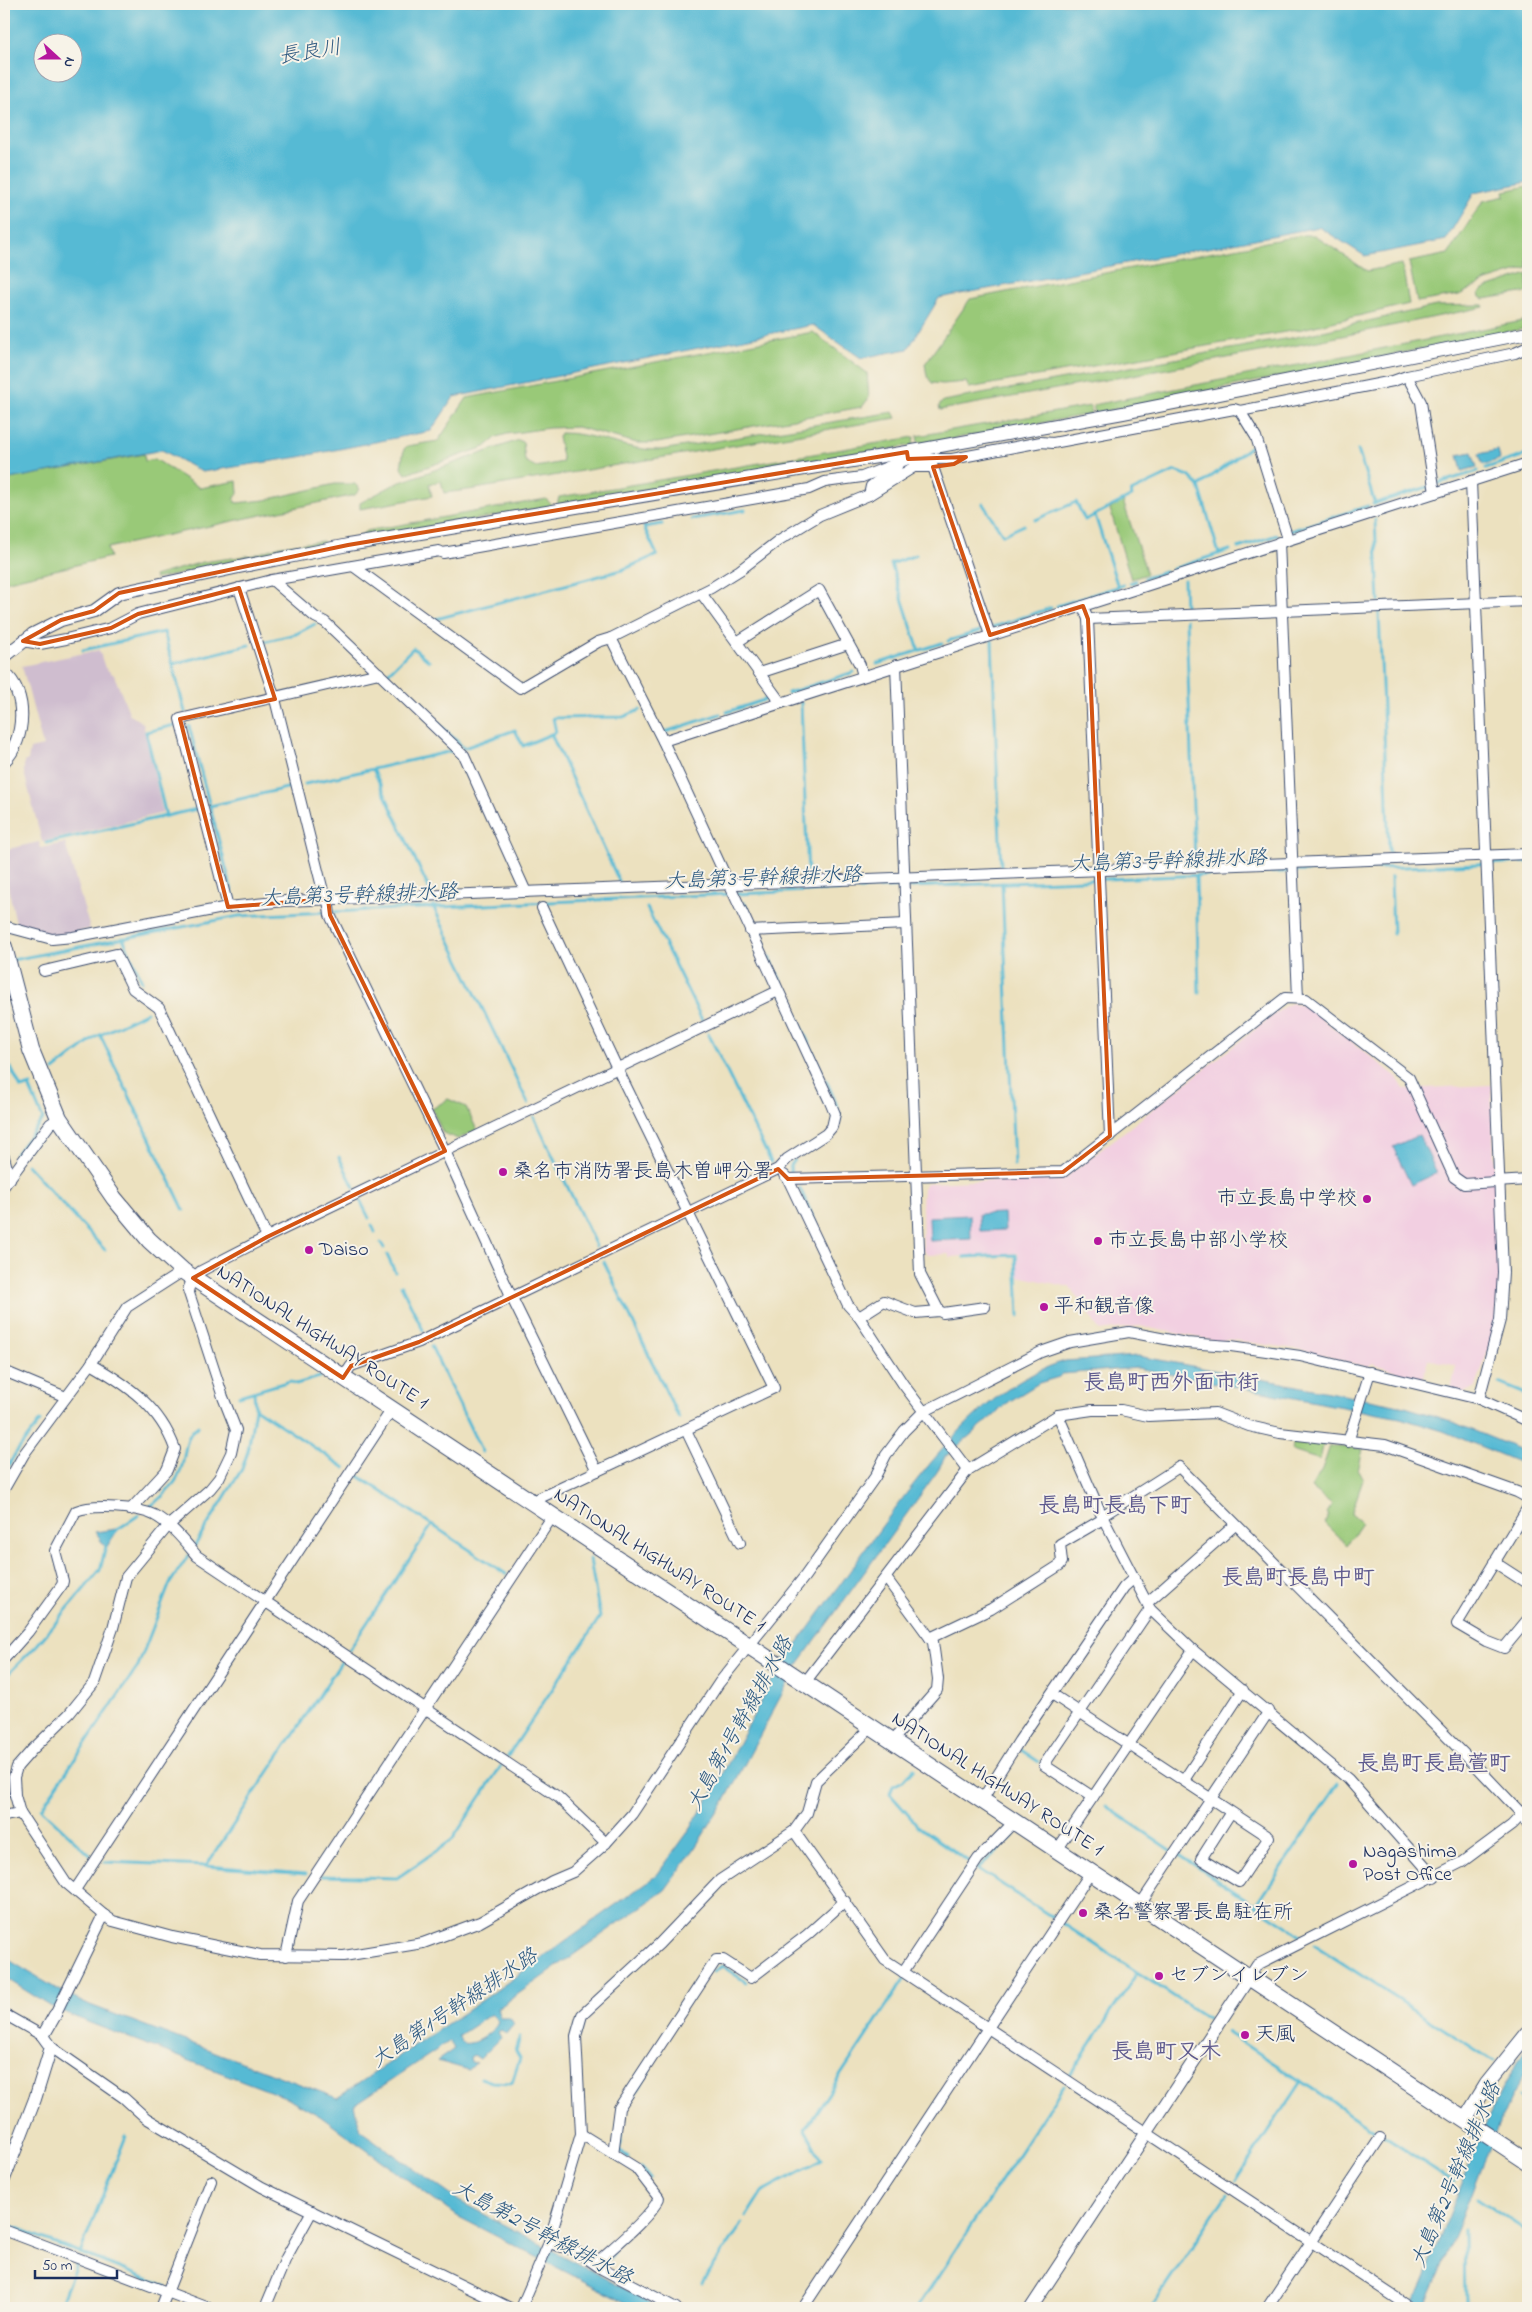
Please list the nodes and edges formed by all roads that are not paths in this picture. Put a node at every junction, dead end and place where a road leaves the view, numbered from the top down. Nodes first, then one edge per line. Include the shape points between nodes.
1 (1528, 333) edge
2 (1528, 347) edge
3 (1407, 376) junction
4 (1240, 411) junction
5 (908, 456) junction
6 (966, 457) junction
7 (1528, 463) edge
8 (933, 468) junction
9 (1471, 481) junction
10 (1435, 493) junction
11 (869, 495) junction
12 (1283, 540) junction
13 (353, 566) junction
14 (272, 580) junction
15 (239, 588) junction
16 (701, 593) junction
17 (1528, 600) edge
18 (1477, 603) junction
19 (1083, 606) junction
20 (1282, 611) junction
21 (1088, 619) junction
22 (990, 635) junction
23 (611, 638) junction
24 (23, 641) junction
25 (737, 642) junction
26 (848, 644) junction
27 (4, 657) edge
28 (896, 665) junction
29 (4, 673) edge
30 (379, 673) junction
31 (759, 673) junction
32 (863, 676) junction
33 (275, 699) junction
34 (781, 703) junction
35 (663, 741) junction
36 (4, 761) edge
37 (1528, 854) edge
38 (1487, 861) junction
39 (1293, 869) junction
40 (1099, 877) junction
41 (904, 884) junction
42 (730, 886) junction
43 (526, 892) junction
44 (328, 905) junction
45 (228, 907) junction
46 (542, 908) dead end
47 (906, 924) junction
48 (4, 926) edge
49 (750, 931) junction
50 (4, 946) edge
51 (44, 971) dead end
52 (9, 982) edge
53 (778, 992) junction
54 (1298, 998) junction
55 (616, 1068) junction
56 (59, 1118) junction
57 (1110, 1136) junction
58 (445, 1151) junction
59 (4, 1157) edge
60 (778, 1169) junction
61 (917, 1176) junction
62 (788, 1180) junction
63 (1528, 1180) edge
64 (1500, 1181) junction
65 (7, 1183) edge
66 (688, 1210) junction
67 (267, 1237) junction
68 (188, 1275) junction
69 (512, 1298) junction
70 (985, 1308) dead end
71 (939, 1311) junction
72 (859, 1317) junction
73 (91, 1364) junction
74 (4, 1371) edge
75 (1370, 1372) junction
76 (343, 1378) junction
77 (66, 1397) junction
78 (1479, 1399) junction
79 (392, 1409) junction
80 (923, 1412) junction
81 (1058, 1415) junction
82 (1528, 1421) edge
83 (686, 1430) junction
84 (1348, 1442) junction
85 (965, 1466) junction
86 (596, 1472) junction
87 (4, 1489) edge
88 (1528, 1498) edge
89 (531, 1502) junction
90 (1528, 1506) edge
91 (130, 1510) junction
92 (552, 1517) junction
93 (1103, 1517) junction
94 (1235, 1524) junction
95 (168, 1526) junction
96 (740, 1543) dead end
97 (1494, 1562) junction
98 (886, 1578) junction
99 (1133, 1579) junction
100 (1528, 1584) edge
101 (264, 1603) junction
102 (1149, 1605) junction
103 (1528, 1619) edge
104 (930, 1638) junction
105 (748, 1644) junction
106 (1193, 1650) junction
107 (4, 1658) edge
108 (803, 1680) junction
109 (1243, 1690) junction
110 (1052, 1694) junction
111 (424, 1709) junction
112 (1079, 1712) junction
113 (1269, 1712) junction
114 (872, 1728) junction
115 (892, 1741) junction
116 (1129, 1744) junction
117 (1184, 1780) junction
118 (1093, 1797) junction
119 (1212, 1799) junction
120 (982, 1800) junction
121 (20, 1812) junction
122 (1231, 1812) junction
123 (1525, 1812) edge
124 (4, 1816) edge
125 (1014, 1822) junction
126 (1528, 1825) edge
127 (794, 1831) junction
128 (606, 1843) junction
129 (1057, 1850) junction
130 (1091, 1872) junction
131 (1434, 1877) junction
132 (75, 1890) junction
133 (845, 1901) junction
134 (1140, 1904) junction
135 (104, 1915) junction
136 (286, 1956) junction
137 (903, 1972) junction
138 (1250, 1976) junction
139 (4, 2014) edge
140 (55, 2015) joint
141 (986, 2027) junction
142 (1528, 2033) edge
143 (44, 2036) junction
144 (51, 2047) junction
145 (1471, 2124) junction
146 (1147, 2133) junction
147 (581, 2134) junction
148 (1380, 2138) dead end
149 (613, 2154) junction
150 (1528, 2162) edge
151 (4, 2179) edge
152 (211, 2181) dead end
153 (312, 2211) junction
154 (4, 2230) edge
155 (1311, 2242) junction
156 (549, 2244) junction
157 (596, 2263) junction
158 (168, 2292) junction
159 (161, 2308) edge
160 (209, 2308) edge
161 (265, 2308) edge
162 (510, 2308) edge
163 (521, 2308) edge
164 (676, 2308) edge
165 (803, 2308) edge
166 (1031, 2308) edge
167 (1267, 2308) edge
168 (1398, 2308) edge

1 - 5 street
2 - 3 street via 1515,353
3 - 4 street
3 - 10 street via 1421,402
4 - 6 street
4 - 12 street via 1256,437
5 - 6 street
5 - 11 street via 871,486
5 - 13 street via 862,477 825,482 809,489 443,554 439,551
5 - 24 street via 348,546 230,569 119,593 94,611 61,620
6 - 8 street via 954,464
7 - 9 street
8 - 11 street via 914,468
8 - 22 street
9 - 10 street
9 - 18 street
10 - 12 street
11 - 16 street via 805,524
12 - 19 street
12 - 20 street
13 - 14 street
13 - 23 street via 520,688 598,642
14 - 15 street
14 - 30 street via 325,622
15 - 24 street via 138,614 112,628 40,644
15 - 33 street
16 - 23 street
16 - 25 street
17 - 18 street
18 - 20 street
18 - 38 street
19 - 21 street
19 - 22 street
20 - 21 street
20 - 39 street
21 - 40 street
22 - 28 street
23 - 35 street
24 - 27 street
25 - 26 street via 819,590
25 - 31 street
26 - 31 street
26 - 32 street
28 - 32 street
28 - 41 street
29 - 36 street via 16,685 20,704 16,740
30 - 33 street
30 - 43 street via 464,755
31 - 34 street
32 - 34 street
33 - 44 street
33 - 45 street via 180,719
34 - 35 street
35 - 42 street
37 - 38 street
38 - 39 street
38 - 64 street
39 - 40 street
39 - 54 street
40 - 41 street
40 - 57 street
41 - 42 street
41 - 47 street
42 - 43 street
42 - 49 street
43 - 44 street
44 - 45 street
44 - 58 street
45 - 48 street via 52,939
46 - 55 street
47 - 49 street
47 - 61 street
49 - 53 street
50 - 52 highway, NATIONAL HIGHWAY ROUTE 1
51 - 67 street via 116,954 132,989 159,1008
52 - 56 highway, NATIONAL HIGHWAY ROUTE 1 via 31,1050
53 - 55 street
53 - 60 street via 834,1114 832,1127 826,1134 787,1158
54 - 57 street via 1285,998
54 - 64 street via 1306,999 1409,1078 1454,1177 1464,1184
55 - 58 street
55 - 66 street
56 - 65 street via 50,1124
56 - 68 highway, NATIONAL HIGHWAY ROUTE 1 via 114,1198 149,1240
57 - 61 street via 1063,1172
58 - 67 street
58 - 69 street
59 - 65 street
60 - 62 street
60 - 66 street
61 - 62 street
61 - 71 street via 920,1274
62 - 72 street via 848,1305
63 - 64 street
64 - 78 street via 1500,1320
66 - 69 street
66 - 83 street via 774,1388
67 - 68 street
68 - 73 street via 127,1307
68 - 76 highway, NATIONAL HIGHWAY ROUTE 1
68 - 95 street via 188,1290 236,1430 219,1478 196,1504
69 - 76 street via 419,1342 351,1366
69 - 86 street
70 - 71 street
71 - 72 street via 915,1313 884,1301
72 - 80 street
73 - 77 street
73 - 91 street via 119,1380 151,1406 175,1448 166,1470
74 - 77 street
75 - 78 street
75 - 80 street via 1300,1356 1186,1343 1129,1332 1070,1342 1041,1352
75 - 84 street
76 - 79 highway, NATIONAL HIGHWAY ROUTE 1
77 - 87 street via 24,1454
78 - 82 street
79 - 89 highway, NATIONAL HIGHWAY ROUTE 1
79 - 101 street
80 - 85 street
80 - 105 street via 886,1455 875,1477 790,1596
81 - 84 street via 1092,1410 1122,1410 1148,1416 1215,1413 1258,1428
81 - 85 street
81 - 93 street
83 - 86 street
83 - 96 street
84 - 88 street via 1404,1450
85 - 98 street
86 - 89 street
89 - 92 highway, NATIONAL HIGHWAY ROUTE 1
90 - 97 street
91 - 95 street via 153,1515
91 - 107 street via 92,1507 76,1511 55,1551 62,1585 28,1632
92 - 105 highway, NATIONAL HIGHWAY ROUTE 1
92 - 111 street
93 - 94 street via 1179,1467
93 - 99 street
93 - 104 street via 1060,1544 1060,1565 991,1609
94 - 102 street
94 - 123 street
95 - 101 street via 197,1556
95 - 121 street via 126,1577 94,1683 18,1767 14,1776
97 - 100 street
97 - 103 street via 1457,1624 1504,1648
98 - 104 street
98 - 108 street
99 - 102 street
99 - 110 street via 1124,1587
101 - 111 street
101 - 132 street
102 - 106 street
102 - 112 street
104 - 115 street via 937,1690
105 - 108 highway, NATIONAL HIGHWAY ROUTE 1
105 - 128 street via 632,1814
106 - 109 street
106 - 116 street
108 - 114 highway, NATIONAL HIGHWAY ROUTE 1
109 - 113 street
109 - 117 street
110 - 112 street
110 - 120 street
111 - 128 street via 558,1797
111 - 136 street via 298,1901
112 - 116 street
112 - 118 street via 1044,1765
113 - 119 street
113 - 131 street via 1348,1779
114 - 115 highway, NATIONAL HIGHWAY ROUTE 1
114 - 127 street via 816,1781 805,1816
115 - 120 highway, NATIONAL HIGHWAY ROUTE 1
116 - 117 street
116 - 118 street
117 - 119 street
118 - 129 street
119 - 122 street
119 - 134 street
120 - 125 highway, NATIONAL HIGHWAY ROUTE 1
121 - 124 street
121 - 132 street via 66,1884
122 - 122 street via 1269,1837 1239,1882 1201,1859
123 - 126 street
123 - 131 street via 1477,1853
125 - 129 highway, NATIONAL HIGHWAY ROUTE 1
125 - 137 street via 978,1859
127 - 133 street
127 - 147 street via 720,1880 659,1944 582,2015 576,2036
128 - 136 street via 573,1872 480,1922 424,1943 344,1956
129 - 130 highway, NATIONAL HIGHWAY ROUTE 1
130 - 134 highway, NATIONAL HIGHWAY ROUTE 1
130 - 141 street
131 - 138 street via 1258,1965
132 - 135 street
133 - 137 street via 884,1960
133 - 149 street via 751,1978 723,1960 716,1960 619,2108
134 - 138 highway, NATIONAL HIGHWAY ROUTE 1
135 - 136 street via 172,1937 260,1955
135 - 140 street
137 - 141 street
138 - 145 highway, NATIONAL HIGHWAY ROUTE 1
138 - 146 street
139 - 143 street
140 - 143 street
141 - 146 street
141 - 165 street
142 - 145 main road via 1487,2084
143 - 144 street
144 - 151 street
144 - 153 street via 124,2098 146,2118 262,2187
145 - 150 highway, NATIONAL HIGHWAY ROUTE 1
146 - 155 street
146 - 166 street
147 - 149 street
147 - 156 street
148 - 155 street
149 - 157 street via 636,2168 658,2198 656,2204
152 - 158 street
153 - 161 street via 286,2258
153 - 162 street
154 - 158 street
155 - 167 street
155 - 168 street via 1404,2303
156 - 157 street via 576,2251
156 - 163 street
157 - 164 street
158 - 159 street
158 - 160 street

